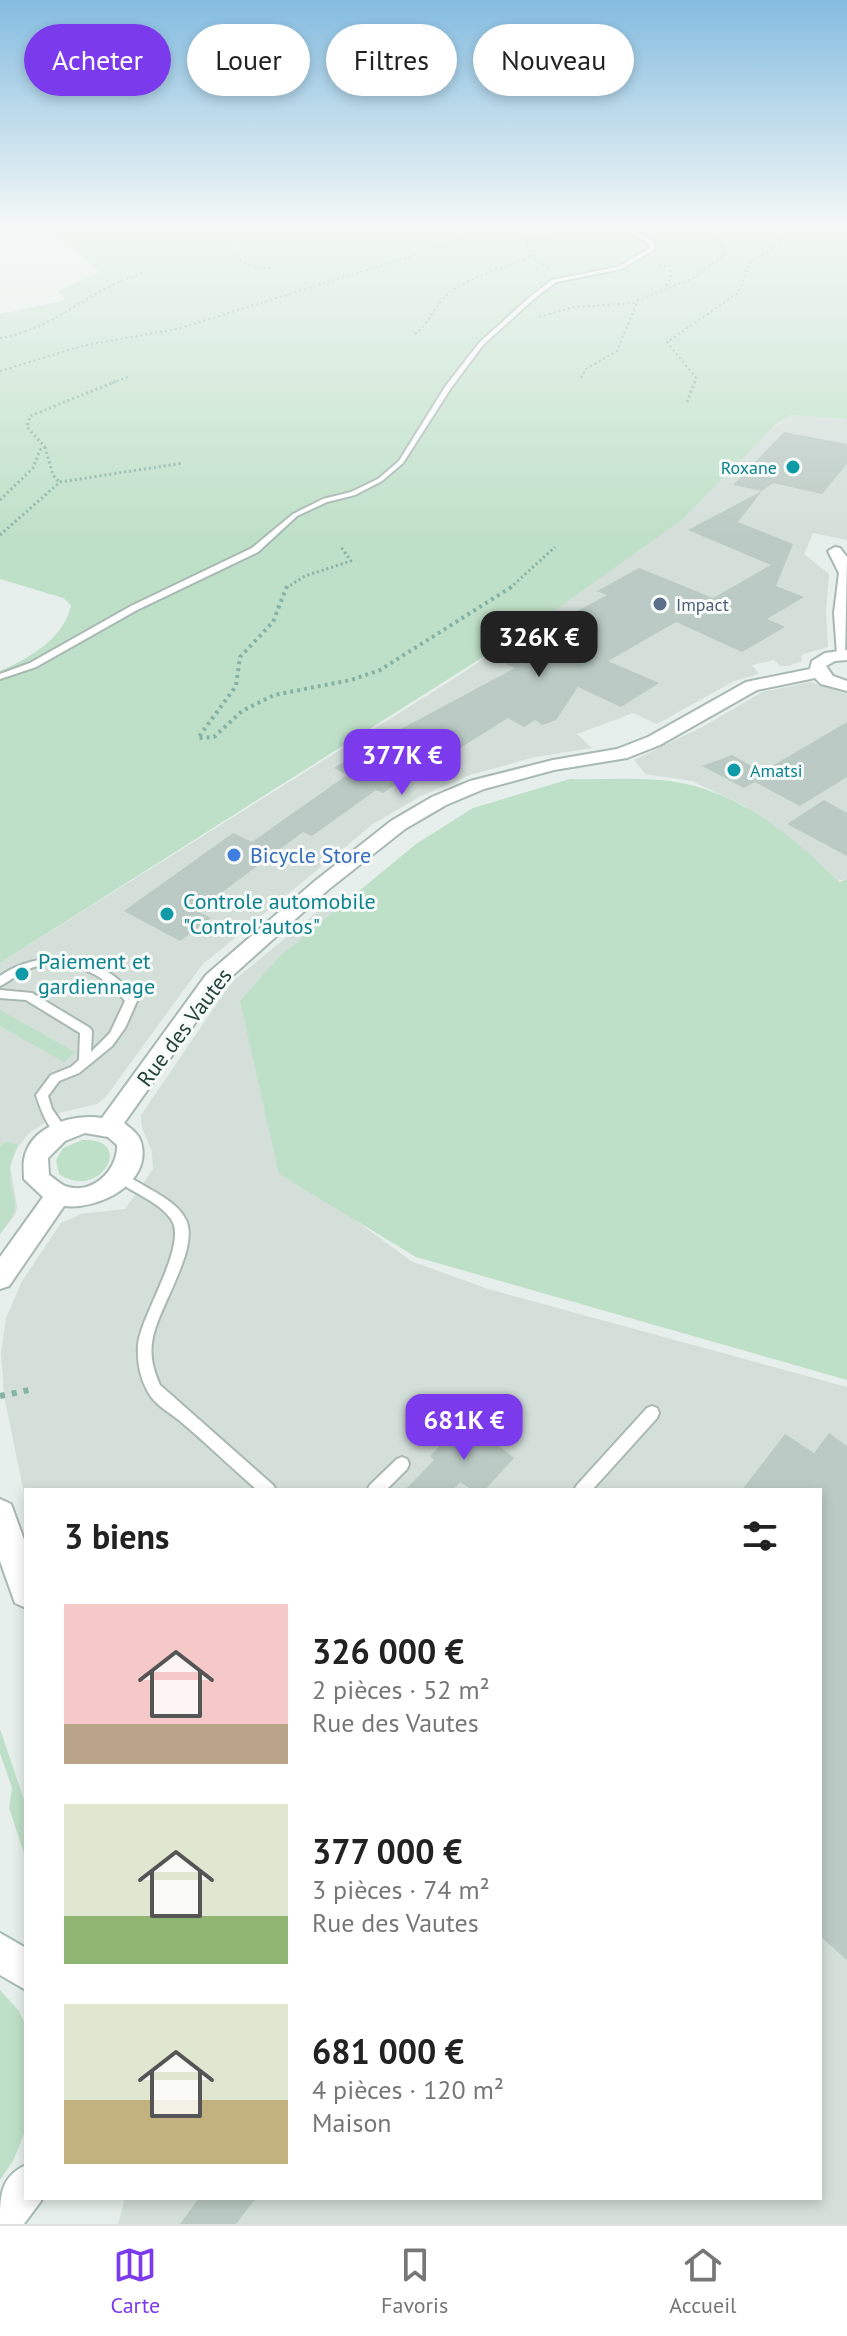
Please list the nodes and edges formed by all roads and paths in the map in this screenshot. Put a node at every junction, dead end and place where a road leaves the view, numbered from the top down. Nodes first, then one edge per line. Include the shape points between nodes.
1 (33, 329) edge
2 (178, 329) edge
3 (421, 329) edge
4 (498, 329) edge
5 (626, 329) edge
6 (686, 329) edge
7 (415, 334) dead end
8 (0, 338) edge
9 (0, 371) edge
10 (130, 376) dead end
11 (581, 378) dead end
12 (687, 402) dead end
13 (45, 447) junction
14 (183, 463) dead end
15 (60, 482) junction
16 (0, 500) edge
17 (0, 535) edge
18 (341, 547) dead end
19 (555, 547) dead end
20 (835, 551) dead end
21 (846, 655) edge
22 (819, 672) junction
23 (0, 677) edge
24 (847, 686) edge
25 (0, 982) edge
26 (0, 994) edge
27 (85, 1061) junction
28 (109, 1126) junction
29 (61, 1131) junction
30 (121, 1178) junction
31 (58, 1195) junction
32 (0, 1278) edge
33 (34, 1389) dead end
34 (0, 1396) edge
35 (652, 1413) dead end
36 (402, 1464) dead end
37 (266, 1488) edge
38 (377, 1488) edge
39 (584, 1488) edge
40 (0, 1514) edge
41 (24, 1586) edge
42 (24, 2189) edge
43 (25, 2200) edge
44 (0, 2222) edge
45 (19, 2224) edge

1 - 8 path
2 - 9 path via 82,346
3 - 7 path
4 - 23 lane via 448,387 401,462 380,480 295,515 255,550
5 - 11 path via 617,351 586,369
6 - 12 path via 667,342 696,378
10 - 13 path via 30,416 27,427
13 - 15 path
13 - 16 path via 33,468
14 - 15 path
15 - 17 path
18 - 19 path via 351,561 287,586 273,622 240,657 236,686 198,738 217,737 233,717 261,700 380,670 513,586
20 - 21 street via 846,573
21 - 22 street, Rue des Vautes via 825,658 818,664
22 - 24 street
22 - 28 street, Rue des Vautes via 752,686 621,754 477,785 398,825 214,980
25 - 27 lane via 11,971 59,961 80,963 123,985 131,1001 124,1021 99,1054
26 - 27 lane via 28,996 86,1031
27 - 29 lane via 55,1078 42,1095
28 - 29 street via 85,1124
28 - 30 street via 131,1148 131,1163
29 - 31 street via 41,1148 35,1169 37,1179
30 - 31 street via 95,1194
30 - 37 lane via 170,1210 184,1232 147,1333 144,1359 154,1389
31 - 32 street
33 - 34 path
35 - 39 lane
36 - 38 lane
40 - 41 street
42 - 44 street
43 - 45 street

